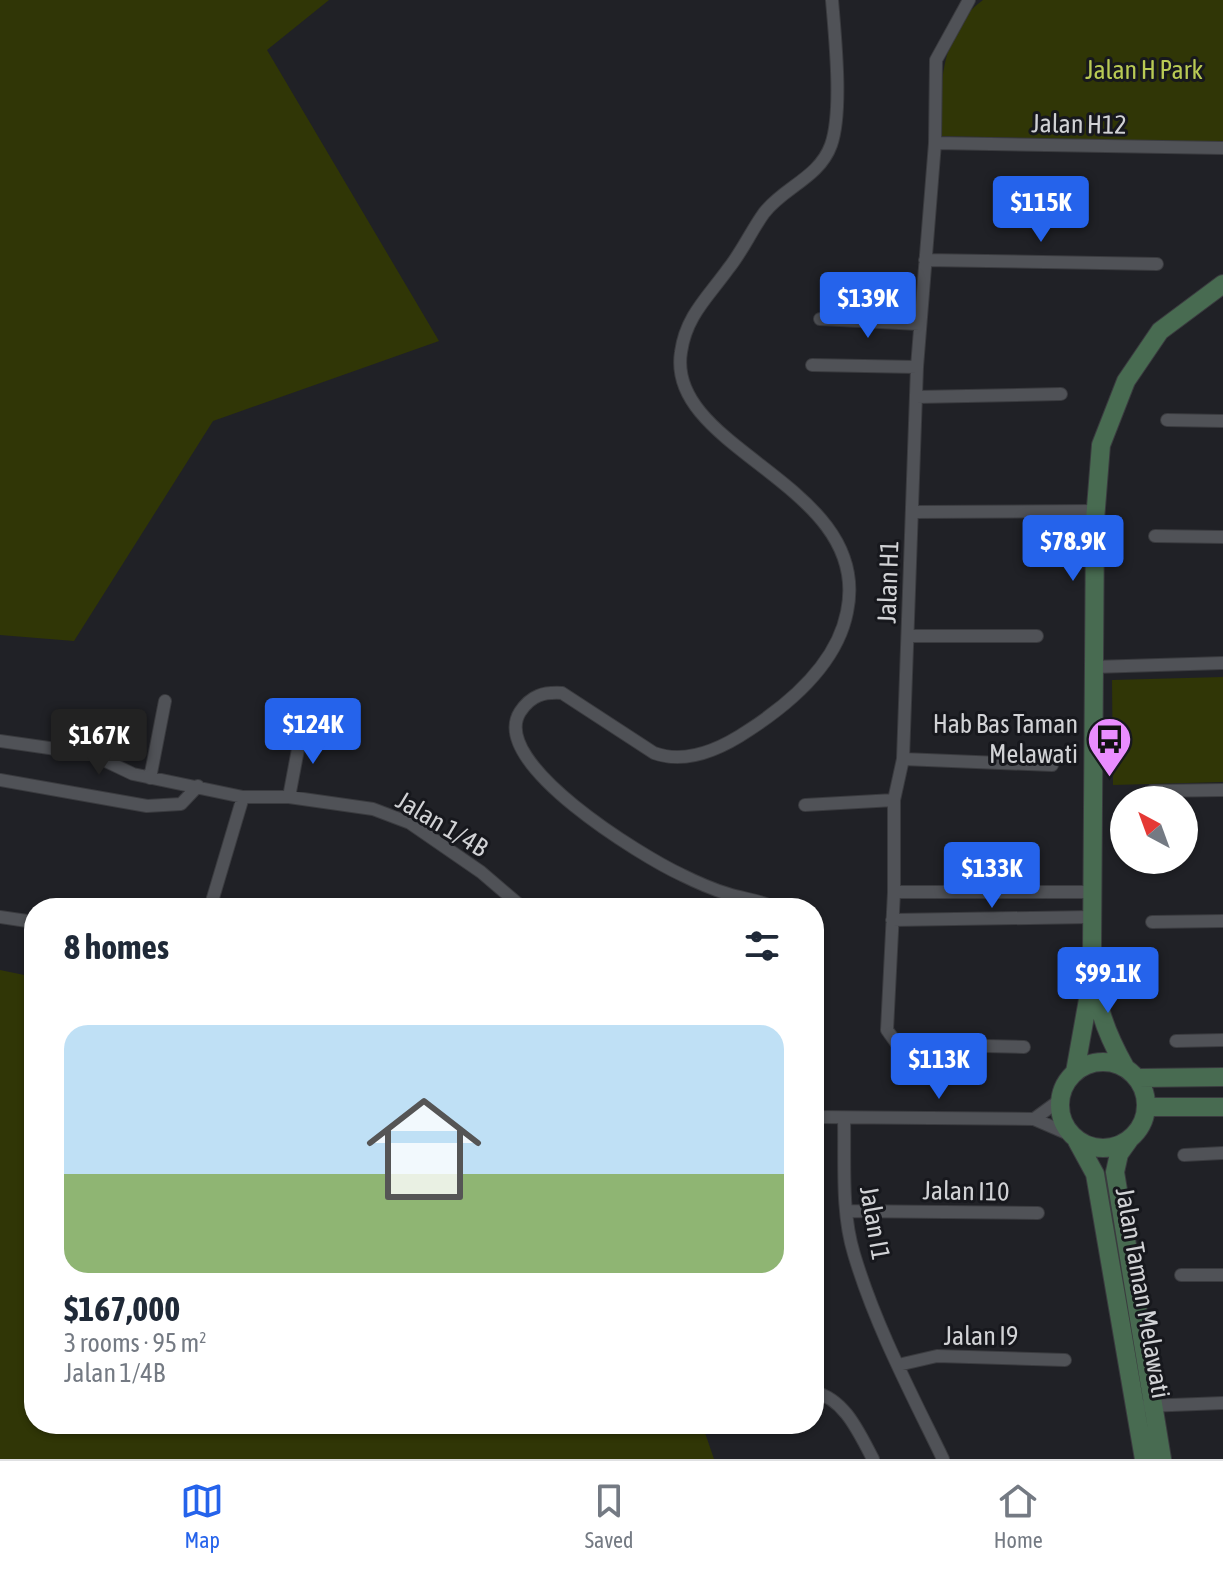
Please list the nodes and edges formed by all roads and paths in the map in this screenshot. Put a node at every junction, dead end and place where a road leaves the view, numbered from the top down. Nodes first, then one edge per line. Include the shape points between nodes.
1 (832, 0) edge
2 (969, 0) edge
3 (935, 143) junction
4 (1223, 148) edge
5 (925, 260) junction
6 (1157, 264) dead end
7 (1223, 284) edge
8 (820, 319) dead end
9 (919, 324) junction
10 (812, 365) dead end
11 (917, 367) junction
12 (1061, 394) dead end
13 (916, 397) junction
14 (1167, 420) dead end
15 (1223, 421) edge
16 (1095, 511) junction
17 (913, 512) junction
18 (1155, 536) dead end
19 (1223, 537) edge
20 (908, 636) junction
21 (1037, 636) dead end
22 (1223, 663) edge
23 (1093, 667) junction
24 (165, 701) dead end
25 (302, 728) dead end
26 (0, 741) edge
27 (903, 759) junction
28 (1052, 765) dead end
29 (150, 778) junction
30 (0, 780) edge
31 (198, 786) junction
32 (1198, 790) edge
33 (1223, 790) edge
34 (243, 797) junction
35 (289, 797) junction
36 (894, 800) junction
37 (805, 805) dead end
38 (894, 892) junction
39 (1091, 892) junction
40 (213, 898) edge
41 (511, 898) edge
42 (747, 898) edge
43 (0, 917) edge
44 (1091, 917) junction
45 (892, 920) junction
46 (24, 921) edge
47 (1223, 921) edge
48 (1152, 922) dead end
49 (1092, 951) junction
50 (1223, 1040) edge
51 (1176, 1041) dead end
52 (1024, 1047) dead end
53 (1075, 1072) junction
54 (1131, 1072) junction
55 (1223, 1077) edge
56 (1060, 1100) junction
57 (1147, 1107) junction
58 (1223, 1107) edge
59 (824, 1118) edge
60 (844, 1119) junction
61 (1034, 1119) junction
62 (1074, 1138) junction
63 (1129, 1140) junction
64 (1223, 1153) edge
65 (1184, 1155) dead end
66 (846, 1211) junction
67 (1038, 1213) dead end
68 (1181, 1275) dead end
69 (1223, 1275) edge
70 (1065, 1360) dead end
71 (898, 1365) junction
72 (824, 1394) edge
73 (1223, 1403) edge
74 (1145, 1406) junction
75 (873, 1459) edge
76 (943, 1459) edge
77 (1144, 1459) edge
78 (1162, 1459) edge

1 - 42 street via 832,143 821,166 765,212 698,305 680,355 693,407 773,472 830,532 850,597 832,656 767,718 688,759 654,753 562,693 531,698 519,714 515,733 533,767 622,843 681,875
2 - 3 street, Jalan H1 via 936,60
3 - 4 street, Jalan H12
3 - 5 street, Jalan H1
5 - 6 street
5 - 9 street, Jalan H1
7 - 16 main road via 1160,331 1126,381 1101,445
8 - 9 street
9 - 11 street, Jalan H1
10 - 11 street
11 - 13 street, Jalan H1
12 - 13 street
13 - 17 street, Jalan H1
14 - 15 street
16 - 17 street
16 - 23 main road
17 - 20 street, Jalan H1
18 - 19 street
20 - 21 street
20 - 27 street, Jalan H1
22 - 23 street
23 - 39 main road
24 - 29 street
25 - 35 street
26 - 29 street, Jalan 1/4B via 91,754
27 - 28 street
27 - 36 street, Jalan H1
29 - 31 street, Jalan 1/4B
30 - 31 street via 147,806 181,804
31 - 34 street, Jalan 1/4B
32 - 33 street
34 - 35 street, Jalan 1/4B
34 - 40 street
35 - 41 street, Jalan 1/4B via 373,809 410,823
36 - 37 street
36 - 38 street, Jalan H1
38 - 39 street
38 - 45 street, Jalan H1
39 - 44 main road
43 - 46 street
44 - 45 street
44 - 49 main road
45 - 52 street, Jalan H1 via 887,1030 897,1044
47 - 48 street
49 - 53 main road
49 - 54 main road via 1095,999 1107,1036
50 - 51 street
53 - 54 main road via 1100,1061
53 - 56 main road via 1064,1084
54 - 55 main road
54 - 57 main road
56 - 61 street
56 - 62 main road via 1064,1125
57 - 58 main road
57 - 63 main road via 1142,1126
59 - 60 street
60 - 61 street
60 - 66 street, Jalan I1
61 - 62 street
62 - 63 main road via 1103,1148
62 - 74 main road, Jalan Taman Melawati via 1095,1174
63 - 74 main road, Jalan Taman Melawati via 1115,1172
64 - 65 street
66 - 67 street, Jalan I10
66 - 71 street, Jalan I1 via 853,1253
68 - 69 street
70 - 71 street, Jalan I9 via 937,1356
71 - 76 street, Jalan I1
72 - 75 street via 847,1414
73 - 74 street
74 - 77 main road, Jalan Taman Melawati
74 - 78 main road, Jalan Taman Melawati

